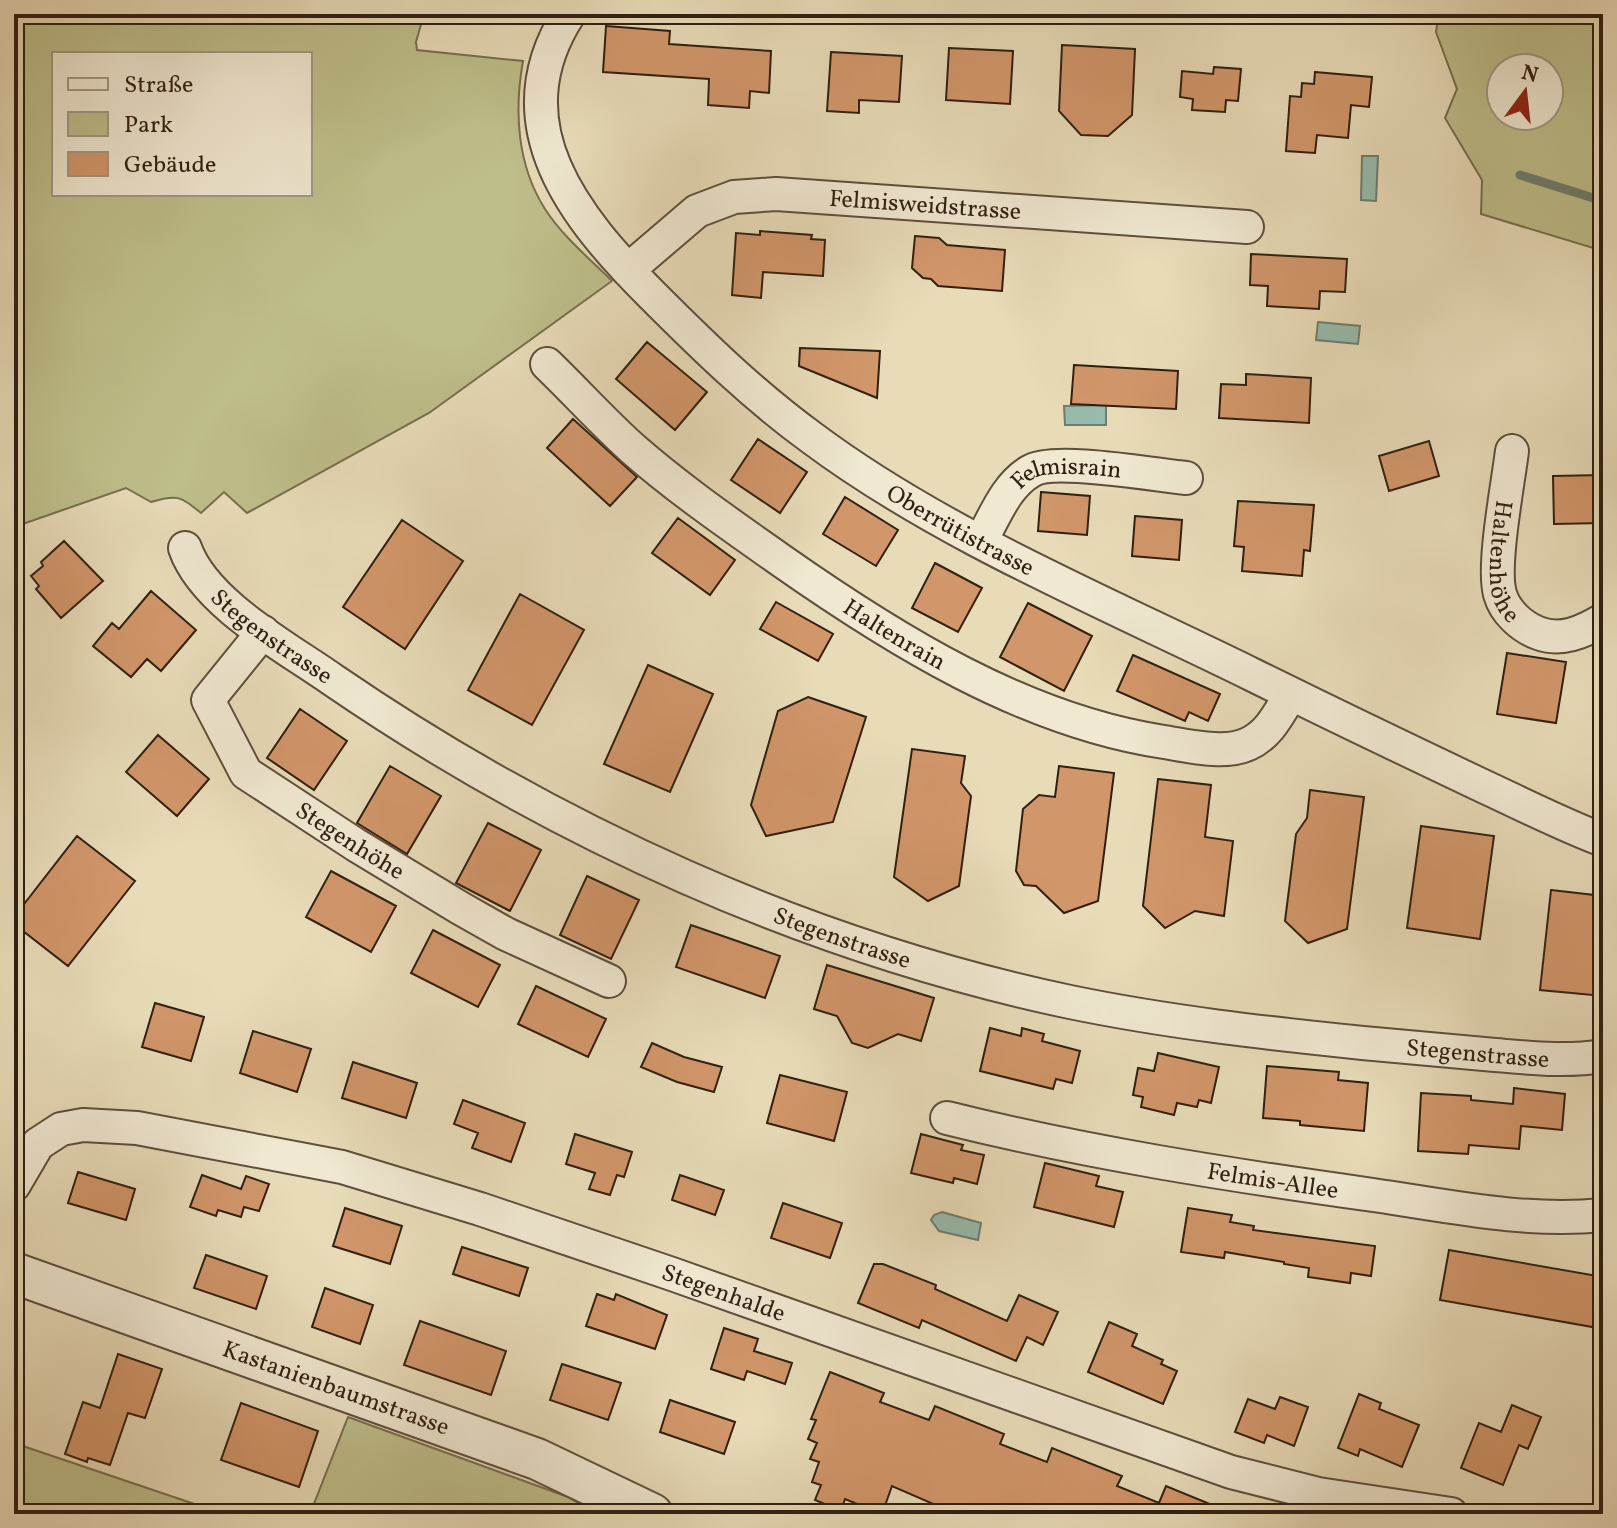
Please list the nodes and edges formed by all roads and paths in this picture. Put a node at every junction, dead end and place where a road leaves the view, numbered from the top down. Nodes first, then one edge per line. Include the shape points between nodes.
1 (569, 14) edge
2 (1247, 227) dead end
3 (628, 270) junction
4 (547, 364) dead end
5 (1512, 451) dead end
6 (1186, 478) dead end
7 (981, 541) junction
8 (185, 548) dead end
9 (1603, 620) edge
10 (263, 632) junction
11 (1291, 694) junction
12 (1603, 840) edge
13 (609, 981) dead end
14 (1603, 1056) edge
15 (947, 1118) dead end
16 (14, 1185) edge
17 (1603, 1215) edge
18 (14, 1273) edge
19 (652, 1514) edge
20 (1451, 1514) edge

1 - 3 street, Oberrütistrasse via 546,66 540,106 546,148 581,217
2 - 3 street, Felmisweidstrasse via 776,194 734,197 697,211
3 - 7 street, Oberrütistrasse via 724,367 814,440
4 - 11 street, Haltenrain via 632,447 717,518 933,659 1053,713 1124,736 1232,748 1253,742 1274,724
5 - 9 street, Haltenhöhe via 1498,574 1501,596 1527,629 1547,637 1580,634
6 - 7 street, Felmisrain via 1068,466 1032,469 1011,487
7 - 11 street, Oberrütistrasse
8 - 10 street, Stegenstrasse via 191,566 214,593
10 - 13 street, Stegenhöhe via 208,700 246,773 460,908
10 - 14 street, Stegenstrasse via 395,722 584,829 753,906 882,951 1071,1002 1237,1029 1568,1061
11 - 12 street, Oberrütistrasse
15 - 17 street, Felmis-Allee via 1247,1177 1512,1215
16 - 20 street, Stegenhalde via 38,1144 61,1129 83,1125 137,1128 342,1167 672,1274 1231,1472 1318,1494
18 - 19 street, Kastanienbaumstrasse via 537,1459

